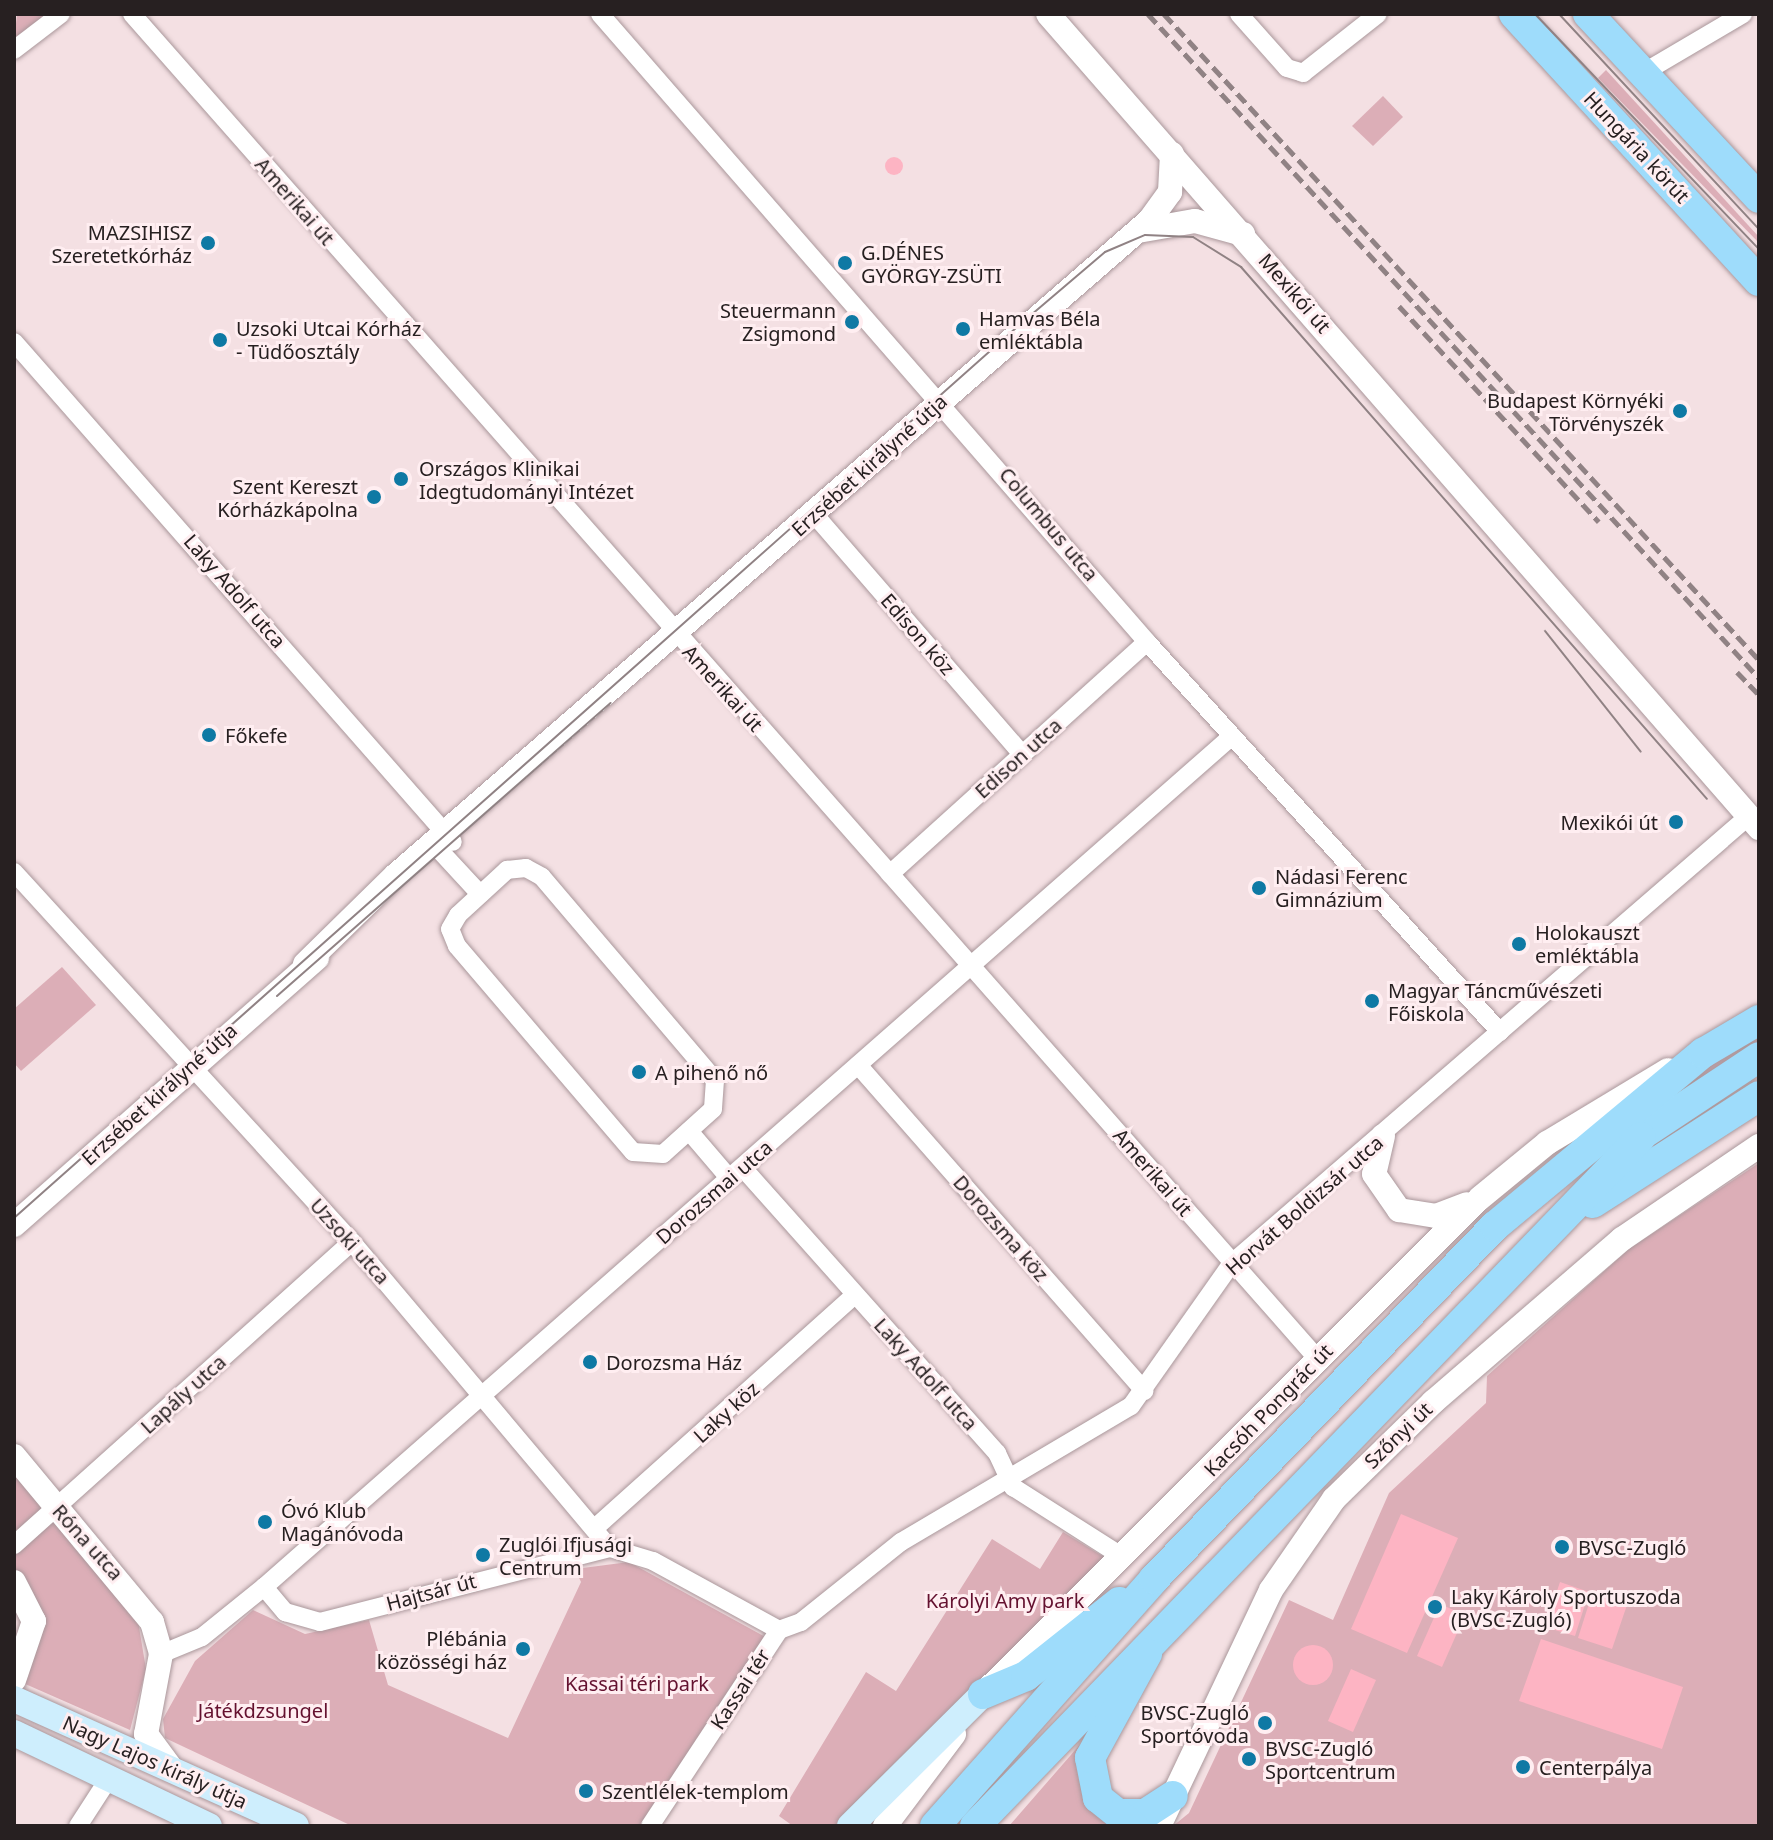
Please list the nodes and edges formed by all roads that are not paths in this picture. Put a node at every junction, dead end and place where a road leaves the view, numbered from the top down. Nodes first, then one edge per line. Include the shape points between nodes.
1 (61, 14) edge
2 (132, 14) edge
3 (600, 14) edge
4 (1048, 14) edge
5 (1239, 14) edge
6 (1378, 14) edge
7 (1514, 14) edge
8 (1588, 14) edge
9 (1743, 14) edge
10 (14, 50) edge
11 (1643, 73) junction
12 (1172, 154) junction
13 (1759, 198) edge
14 (1136, 231) junction
15 (1244, 235) junction
16 (1759, 281) edge
17 (14, 342) edge
18 (943, 400) junction
19 (814, 514) junction
20 (677, 636) junction
21 (1147, 642) junction
22 (1232, 736) junction
23 (1022, 754) junction
24 (1754, 822) edge
25 (447, 842) junction
26 (14, 872) edge
27 (890, 874) junction
28 (480, 894) junction
29 (968, 963) junction
30 (1759, 1020) edge
31 (1500, 1032) junction
32 (1703, 1053) junction
33 (1759, 1057) edge
34 (858, 1065) junction
35 (188, 1066) junction
36 (1759, 1096) edge
37 (689, 1131) junction
38 (1383, 1136) junction
39 (1641, 1137) junction
40 (1759, 1146) edge
41 (736, 1174) junction
42 (1480, 1198) junction
43 (14, 1225) edge
44 (352, 1242) junction
45 (1519, 1258) junction
46 (1232, 1263) junction
47 (1446, 1283) junction
48 (855, 1295) junction
49 (1317, 1358) junction
50 (481, 1389) junction
51 (1144, 1391) junction
52 (14, 1456) edge
53 (1009, 1478) junction
54 (56, 1507) junction
55 (596, 1527) junction
56 (14, 1545) edge
57 (610, 1548) junction
58 (1123, 1557) junction
59 (1154, 1579) junction
60 (14, 1582) edge
61 (264, 1587) junction
62 (779, 1630) junction
63 (1157, 1633) junction
64 (159, 1642) junction
65 (14, 1680) edge
66 (983, 1694) junction
67 (14, 1699) edge
68 (16, 1733) edge
69 (173, 1769) junction
70 (109, 1778) junction
71 (1173, 1796) junction
72 (1127, 1820) edge
73 (78, 1826) edge
74 (209, 1826) edge
75 (296, 1826) edge
76 (650, 1826) edge
77 (850, 1826) edge
78 (885, 1826) edge
79 (935, 1826) edge
80 (975, 1826) edge
81 (1159, 1826) edge

1 - 10 street
2 - 20 street, Amerikai út
3 - 18 street, Columbus utca
4 - 12 street, Mexikói út
5 - 6 street via 1287,68 1314,71
7 - 16 main road, Hungária körút
8 - 11 main road
9 - 11 street
11 - 13 main road
12 - 14 street, Erzsébet királyné útja via 1170,192
12 - 15 street, Mexikói út
14 - 15 street via 1195,221
14 - 18 street, Erzsébet királyné útja
15 - 24 street, Mexikói út
17 - 25 street, Laky Adolf utca
18 - 19 street, Erzsébet királyné útja
18 - 21 street, Columbus utca
19 - 20 street, Erzsébet királyné útja
19 - 23 street, Edison köz
20 - 25 street, Erzsébet királyné útja
20 - 27 street, Amerikai út
21 - 22 street, Columbus utca
21 - 23 street, Edison utca
22 - 29 street, Dorozsmai utca
22 - 31 street, Columbus utca
23 - 27 street, Edison utca
24 - 31 street, Horvát Boldizsár utca
25 - 28 street, Laky Adolf utca
25 - 35 street, Erzsébet királyné útja via 330,951 305,964
26 - 35 street, Uzsoki utca
27 - 29 street, Amerikai út
28 - 37 street via 450,929 457,946 633,1152 663,1154
28 - 37 street via 507,870 526,868 542,877 715,1080 713,1109
29 - 34 street, Dorozsmai utca
29 - 46 street, Amerikai út
30 - 32 main road
31 - 38 street, Horvát Boldizsár utca
32 - 42 street, Kacsóh Pongrác út via 1576,1123
32 - 47 main road via 1526,1197
33 - 39 main road
34 - 41 street, Dorozsmai utca
34 - 51 street, Dorozsma köz
35 - 43 street, Erzsébet királyné útja
35 - 44 street, Uzsoki utca
36 - 45 main road via 1660,1155
37 - 41 street, Laky Adolf utca
38 - 42 street via 1374,1174 1399,1210 1436,1216
38 - 46 street, Horvát Boldizsár utca
39 - 45 main road
39 - 47 main road via 1581,1174
40 - 71 street, Szőnyi út via 1622,1239 1433,1402 1334,1499 1271,1590
41 - 48 street, Laky Adolf utca
41 - 50 street, Dorozsmai utca
42 - 49 street, Kacsóh Pongrác út
44 - 50 street, Uzsoki utca
44 - 54 street, Lapály utca
45 - 63 main road
46 - 49 street, Amerikai út
46 - 51 street, Horvát Boldizsár utca
47 - 59 main road, Kacsóh Pongrác út
48 - 53 street, Laky Adolf utca via 997,1453
48 - 55 street, Laky köz
49 - 58 street, Kacsóh Pongrác út
50 - 55 street, Uzsoki utca
50 - 61 street, Dorozsmai utca
51 - 53 street, Horvát Boldizsár utca via 1114,1418
52 - 54 street, Róna utca
53 - 58 street, Laky Adolf utca
53 - 62 street, Horvát Boldizsár utca via 901,1542 801,1622
54 - 56 street, Lapály utca
54 - 64 street, Róna utca via 140,1601
55 - 57 street, Uzsoki utca
57 - 61 street, Hajtsár út via 320,1622 285,1612
57 - 62 street, Kassai tér via 697,1585
58 - 66 street, Kacsóh Pongrác út
59 - 66 main road via 1081,1627 1026,1676
59 - 79 main road, Kacsóh Pongrác út
60 - 65 street via 34,1621
61 - 64 street, Dorozsmai utca via 190,1641
62 - 76 street, Kassai tér
63 - 72 main road via 1090,1758 1098,1798
63 - 80 main road
64 - 69 street via 146,1734
66 - 77 main road
66 - 78 street, Kacsóh Pongrác út
67 - 69 main road, Nagy Lajos király útja
68 - 70 main road, Nagy Lajos király útja
69 - 75 main road, Nagy Lajos király útja
70 - 73 street
70 - 74 main road, Nagy Lajos király útja
71 - 72 main road
71 - 81 street, Szőnyi út

